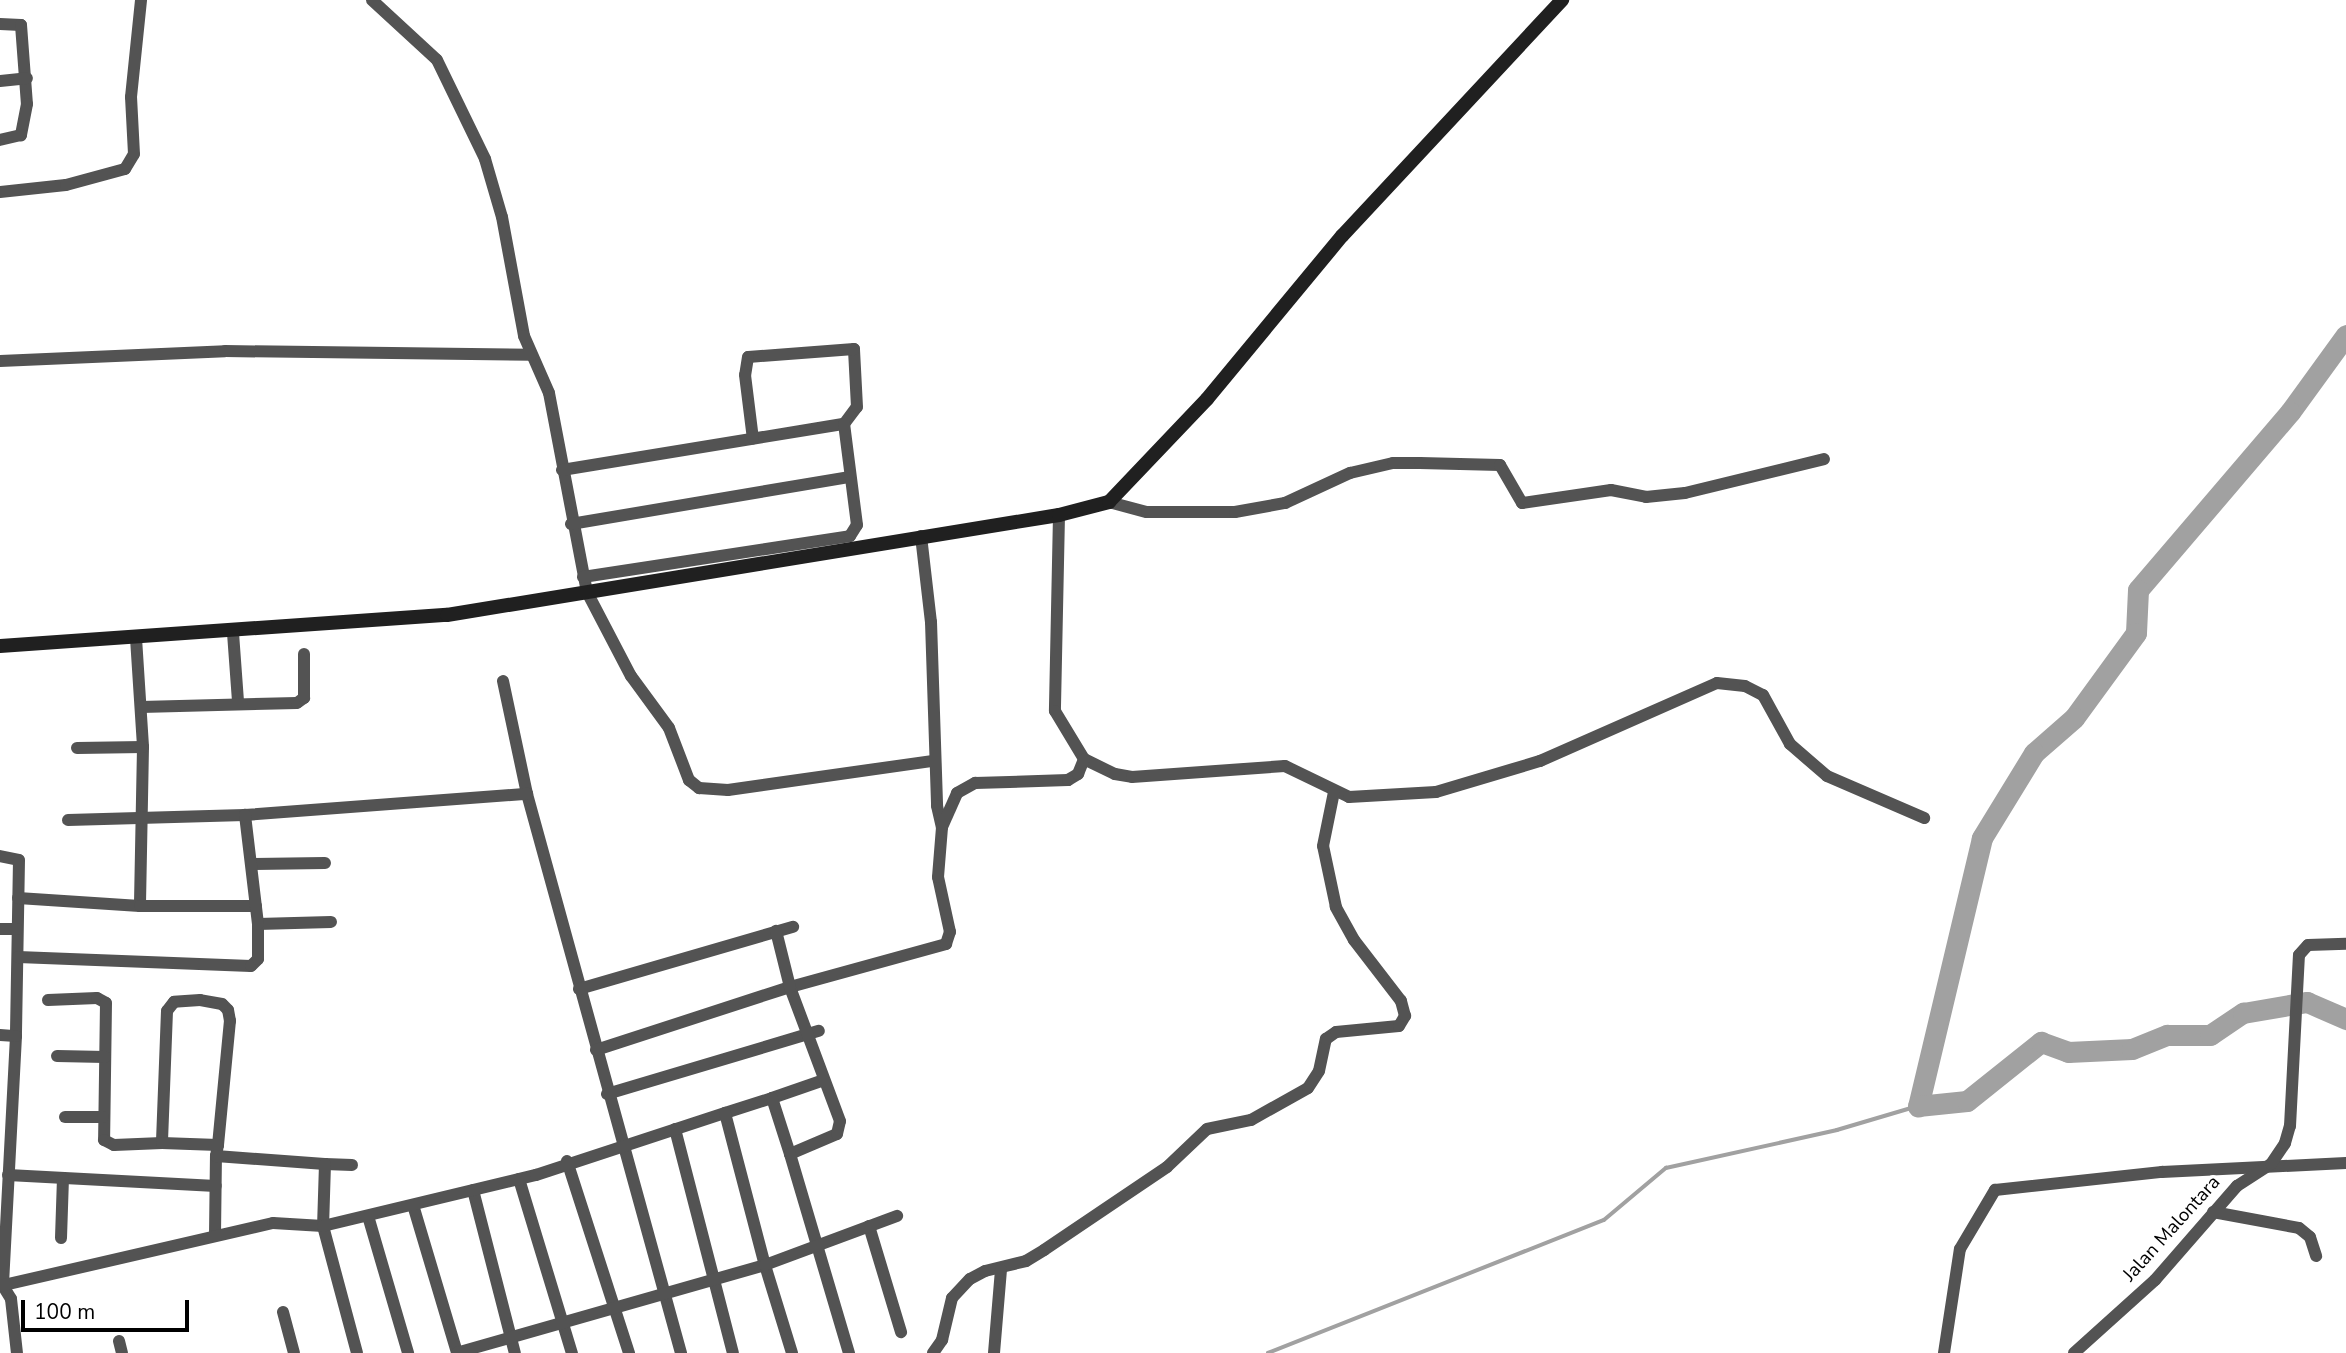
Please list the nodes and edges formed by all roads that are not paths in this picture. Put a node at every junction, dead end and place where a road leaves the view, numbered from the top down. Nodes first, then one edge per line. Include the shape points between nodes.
1 (141, 0) edge
2 (372, 0) edge
3 (1562, 0) edge
4 (0, 24) edge
5 (27, 78) junction
6 (0, 81) edge
7 (0, 140) edge
8 (0, 192) edge
9 (531, 355) junction
10 (0, 362) edge
11 (844, 424) junction
12 (753, 439) junction
13 (1825, 459) dead end
14 (562, 471) junction
15 (850, 477) junction
16 (1109, 502) junction
17 (1059, 515) junction
18 (571, 524) junction
19 (921, 536) junction
20 (583, 577) junction
21 (587, 592) junction
22 (233, 633) junction
23 (136, 638) junction
24 (0, 646) edge
25 (304, 654) dead end
26 (503, 681) dead end
27 (238, 702) junction
28 (141, 707) junction
29 (143, 747) junction
30 (77, 748) dead end
31 (1084, 759) junction
32 (933, 761) junction
33 (1334, 792) junction
34 (527, 794) junction
35 (245, 816) junction
36 (142, 818) junction
37 (1924, 818) dead end
38 (68, 820) dead end
39 (942, 827) junction
40 (0, 856) edge
41 (325, 863) dead end
42 (252, 864) junction
43 (18, 898) junction
44 (140, 906) junction
45 (256, 906) junction
46 (331, 922) dead end
47 (258, 923) junction
48 (793, 927) dead end
49 (0, 929) edge
50 (17, 929) junction
51 (776, 931) junction
52 (2346, 944) edge
53 (18, 957) junction
54 (790, 987) junction
55 (579, 989) junction
56 (48, 1000) dead end
57 (813, 1033) junction
58 (0, 1035) edge
59 (16, 1036) junction
60 (596, 1049) junction
61 (57, 1056) dead end
62 (105, 1057) junction
63 (824, 1080) junction
64 (6, 1092) edge
65 (607, 1094) junction
66 (772, 1098) junction
67 (725, 1113) junction
68 (65, 1117) dead end
69 (103, 1117) junction
70 (675, 1129) junction
71 (162, 1143) junction
72 (623, 1143) junction
73 (5, 1149) edge
74 (217, 1150) junction
75 (790, 1154) junction
76 (567, 1161) junction
77 (2346, 1163) edge
78 (325, 1164) junction
79 (2271, 1164) junction
80 (352, 1165) dead end
81 (8, 1175) junction
82 (62, 1178) junction
83 (519, 1179) junction
84 (216, 1186) junction
85 (473, 1190) junction
86 (3, 1204) edge
87 (413, 1205) junction
88 (2213, 1212) junction
89 (368, 1216) junction
90 (897, 1216) dead end
91 (323, 1226) junction
92 (869, 1226) junction
93 (215, 1235) junction
94 (61, 1238) dead end
95 (816, 1246) junction
96 (2316, 1256) dead end
97 (765, 1265) junction
98 (1001, 1270) junction
99 (714, 1280) junction
100 (1, 1286) edge
101 (664, 1294) junction
102 (614, 1308) junction
103 (283, 1312) dead end
104 (562, 1323) junction
105 (901, 1332) dead end
106 (511, 1338) junction
107 (17, 1353) edge
108 (294, 1353) edge
109 (357, 1353) edge
110 (408, 1353) edge
111 (457, 1353) edge
112 (515, 1353) edge
113 (572, 1353) edge
114 (629, 1353) edge
115 (681, 1353) edge
116 (733, 1353) edge
117 (792, 1353) edge
118 (849, 1353) edge
119 (933, 1353) edge
120 (994, 1353) edge
121 (1944, 1353) edge
122 (2074, 1353) edge

1 - 8 street via 131,97 134,154 125,169 66,185
2 - 9 street via 437,60 450,79 485,159
3 - 16 street via 1342,236 1207,399
4 - 5 street via 21,25
5 - 6 street
5 - 7 street via 21,135
9 - 10 street via 225,351
9 - 14 street via 545,379
11 - 12 street
11 - 12 street via 857,407 853,349 755,354 748,357 745,368
11 - 15 street
12 - 14 street
13 - 16 street via 1685,493 1646,497 1611,490 1522,503 1500,465 1393,463 1350,473 1285,503 1235,512 1147,512
14 - 18 street
15 - 18 street
15 - 20 street via 857,525 850,536
16 - 17 street
17 - 19 street
17 - 31 street via 1055,710
18 - 20 street
19 - 21 street
19 - 32 street via 936,703
20 - 21 street
21 - 22 street via 447,615
21 - 32 street via 631,676 669,728 689,780 699,788 728,790
22 - 23 street
22 - 27 street
23 - 24 street
23 - 28 street
25 - 27 street via 301,702
26 - 34 street
27 - 28 street
28 - 29 street
29 - 30 street
29 - 36 street
31 - 33 street via 1132,777 1285,766
31 - 39 street via 1078,774 1068,780 965,785
32 - 39 street
33 - 37 street via 1378,798 1471,783 1540,761 1717,683 1745,686 1763,695 1790,744 1827,776
33 - 98 street via 1323,846 1336,907 1354,940 1401,1001 1405,1016 1399,1026 1336,1032 1326,1038 1319,1071 1308,1088 1251,1120 1207,1129 1167,1167 1044,1250
34 - 35 street
34 - 55 street
35 - 36 street
35 - 42 street
36 - 38 street
36 - 44 street
39 - 54 street via 938,877 950,932 946,944
40 - 43 street via 19,860
41 - 42 street
42 - 45 street
43 - 44 street
43 - 50 street
44 - 45 street
45 - 47 street
46 - 47 street
47 - 53 street via 258,959 251,966
48 - 51 street
49 - 50 street
50 - 53 street
51 - 54 street
51 - 55 street
52 - 79 street via 2308,945 2298,961 2290,1126
53 - 59 street
54 - 57 street
54 - 60 street
55 - 60 street
56 - 62 street via 97,998 106,1003
57 - 63 street
57 - 65 street
58 - 59 street
59 - 64 street
60 - 65 street
61 - 62 street
62 - 69 street
63 - 66 street
63 - 75 street via 840,1121 837,1133
64 - 73 street
65 - 72 street
66 - 67 street
66 - 75 street
67 - 70 street
67 - 97 street
68 - 69 street
69 - 71 street via 104,1140 114,1145
70 - 72 street
70 - 99 street
71 - 74 street
71 - 74 street via 167,1011 174,1002 200,1000 222,1004 230,1021
72 - 76 street
72 - 101 street
73 - 81 street
74 - 78 street
74 - 84 street
75 - 95 street
76 - 83 street
76 - 102 street
77 - 79 street
78 - 80 street
78 - 91 street
79 - 88 street, Jalan Malontara via 2237,1186
79 - 121 street via 1995,1190 1960,1249
81 - 82 street
81 - 86 street
82 - 84 street
82 - 94 street
83 - 85 street
83 - 104 street
84 - 93 street
85 - 87 street
85 - 106 street
86 - 100 street
87 - 89 street
87 - 111 street
88 - 96 street via 2299,1227 2310,1237
88 - 122 street, Jalan Malontara via 2155,1280
89 - 91 street
89 - 110 street
90 - 92 street
91 - 93 street via 273,1223
91 - 109 street
92 - 95 street
92 - 105 street
93 - 100 street
95 - 97 street
95 - 118 street
97 - 99 street
97 - 117 street
98 - 119 street via 985,1271 952,1298 942,1340
98 - 120 street
99 - 101 street
99 - 116 street
100 - 107 street via 11,1299
101 - 102 street
101 - 115 street
102 - 104 street
102 - 114 street
103 - 108 street
104 - 106 street
104 - 113 street
106 - 111 street
106 - 112 street

